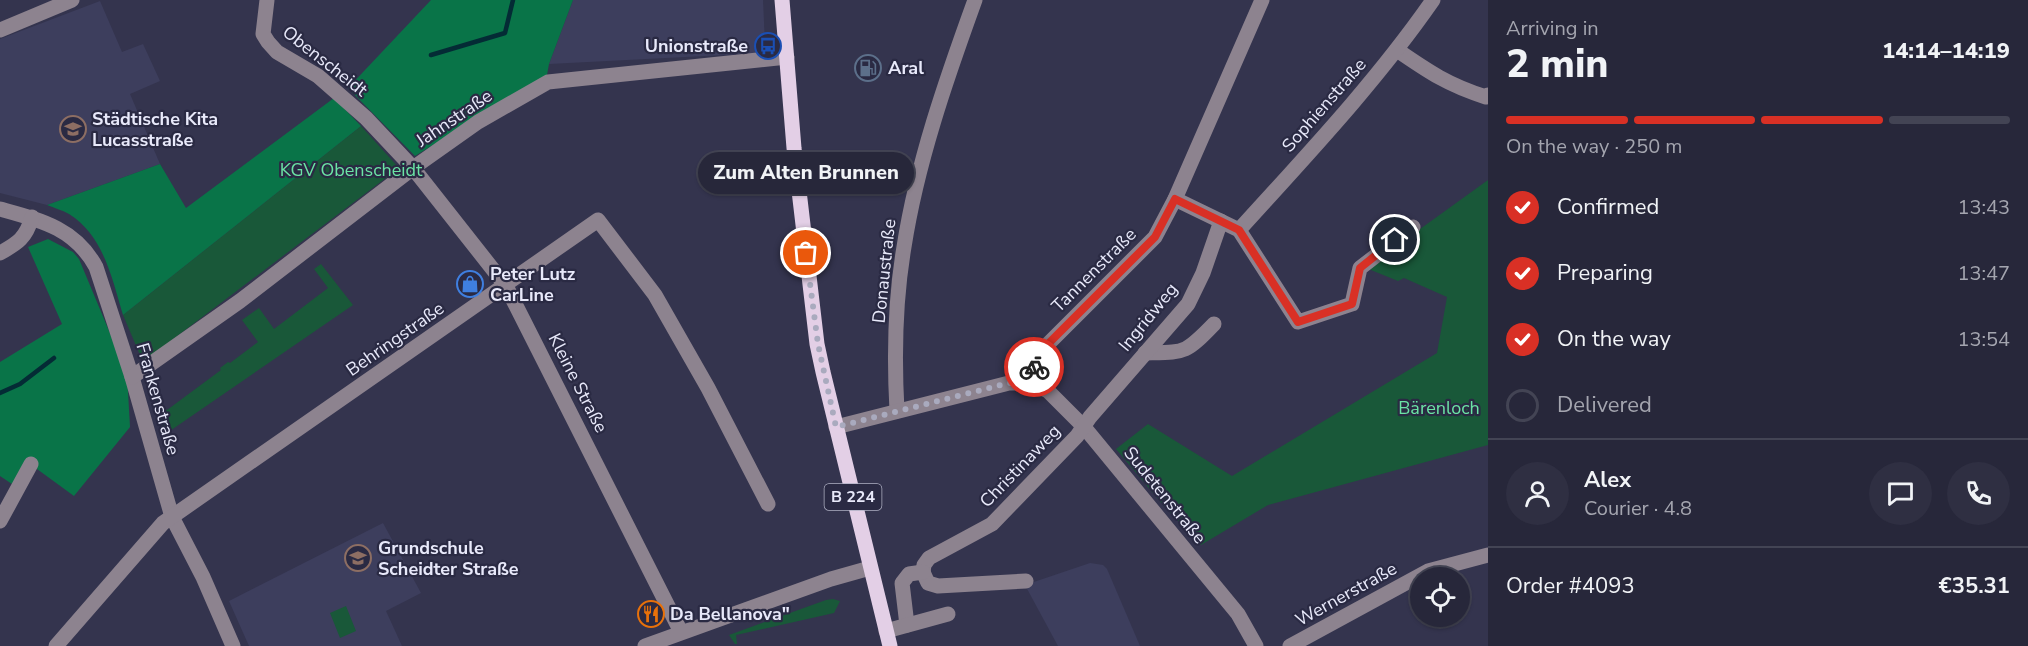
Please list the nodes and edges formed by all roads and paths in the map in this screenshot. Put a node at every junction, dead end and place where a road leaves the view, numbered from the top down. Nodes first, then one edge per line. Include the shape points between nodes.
1 (72, 0) edge
2 (267, 0) edge
3 (782, 0) edge
4 (975, 0) edge
5 (1262, 0) edge
6 (1433, 0) edge
7 (0, 30) edge
8 (1397, 50) junction
9 (787, 57) junction
10 (1488, 95) edge
11 (413, 168) junction
12 (1175, 199) junction
13 (0, 209) edge
14 (32, 217) junction
15 (1221, 221) junction
16 (1413, 227) dead end
17 (1239, 230) junction
18 (0, 253) edge
19 (506, 286) junction
20 (1214, 324) dead end
21 (1145, 353) junction
22 (132, 376) junction
23 (1030, 383) junction
24 (897, 411) junction
25 (836, 427) junction
26 (1084, 427) junction
27 (31, 464) dead end
28 (768, 504) dead end
29 (171, 517) junction
30 (0, 521) edge
31 (1488, 555) edge
32 (870, 568) junction
33 (923, 572) junction
34 (1026, 581) dead end
35 (948, 614) dead end
36 (907, 625) junction
37 (886, 631) junction
38 (681, 633) junction
39 (56, 646) edge
40 (233, 646) edge
41 (645, 646) edge
42 (890, 646) edge
43 (1256, 646) edge
44 (1290, 646) edge

1 - 7 street
2 - 11 street, Obenscheidt via 263,34 277,52 342,95
3 - 9 main road, B 224
4 - 24 street, Donaustraße via 938,111 903,247 896,346
5 - 12 street, Tannenstraße
6 - 8 street, Sophienstraße
8 - 10 street via 1438,79
8 - 17 street, Sophienstraße
9 - 11 street, Jahnstraße via 548,82 478,122
9 - 25 main road, B 224 via 818,344
11 - 19 street, Kleine Straße
11 - 22 street, Jahnstraße via 240,301
12 - 15 street
12 - 23 street, Tannenstraße via 1155,237 1042,350
13 - 14 street, Frankenstraße
14 - 18 street via 21,240
14 - 22 street, Frankenstraße via 68,234 89,254
15 - 17 street
15 - 21 street, Ingridweg via 1188,304
16 - 17 street via 1360,268 1352,304 1301,322 1296,320
19 - 28 street, Behringstraße via 598,220 655,295
19 - 29 street, Behringstraße
19 - 38 street, Kleine Straße
20 - 21 street via 1186,350
21 - 26 street, Ingridweg
22 - 29 street, Frankenstraße
23 - 24 street via 1009,383
23 - 26 street, Sudetenstraße via 1048,391
24 - 25 street
25 - 32 main road, B 224
26 - 33 street, Christinaweg via 992,524 929,558
26 - 43 street, Sudetenstraße via 1238,614
27 - 30 street
29 - 39 street, Behringstraße
29 - 40 street, Frankenstraße
31 - 44 street, Wernerstraße via 1428,571
32 - 37 main road, B 224
32 - 38 street
33 - 34 street via 928,583 938,586
33 - 36 street, Christinaweg via 909,574 902,583
35 - 36 street
36 - 37 street
37 - 42 main road, B 224
38 - 41 street

